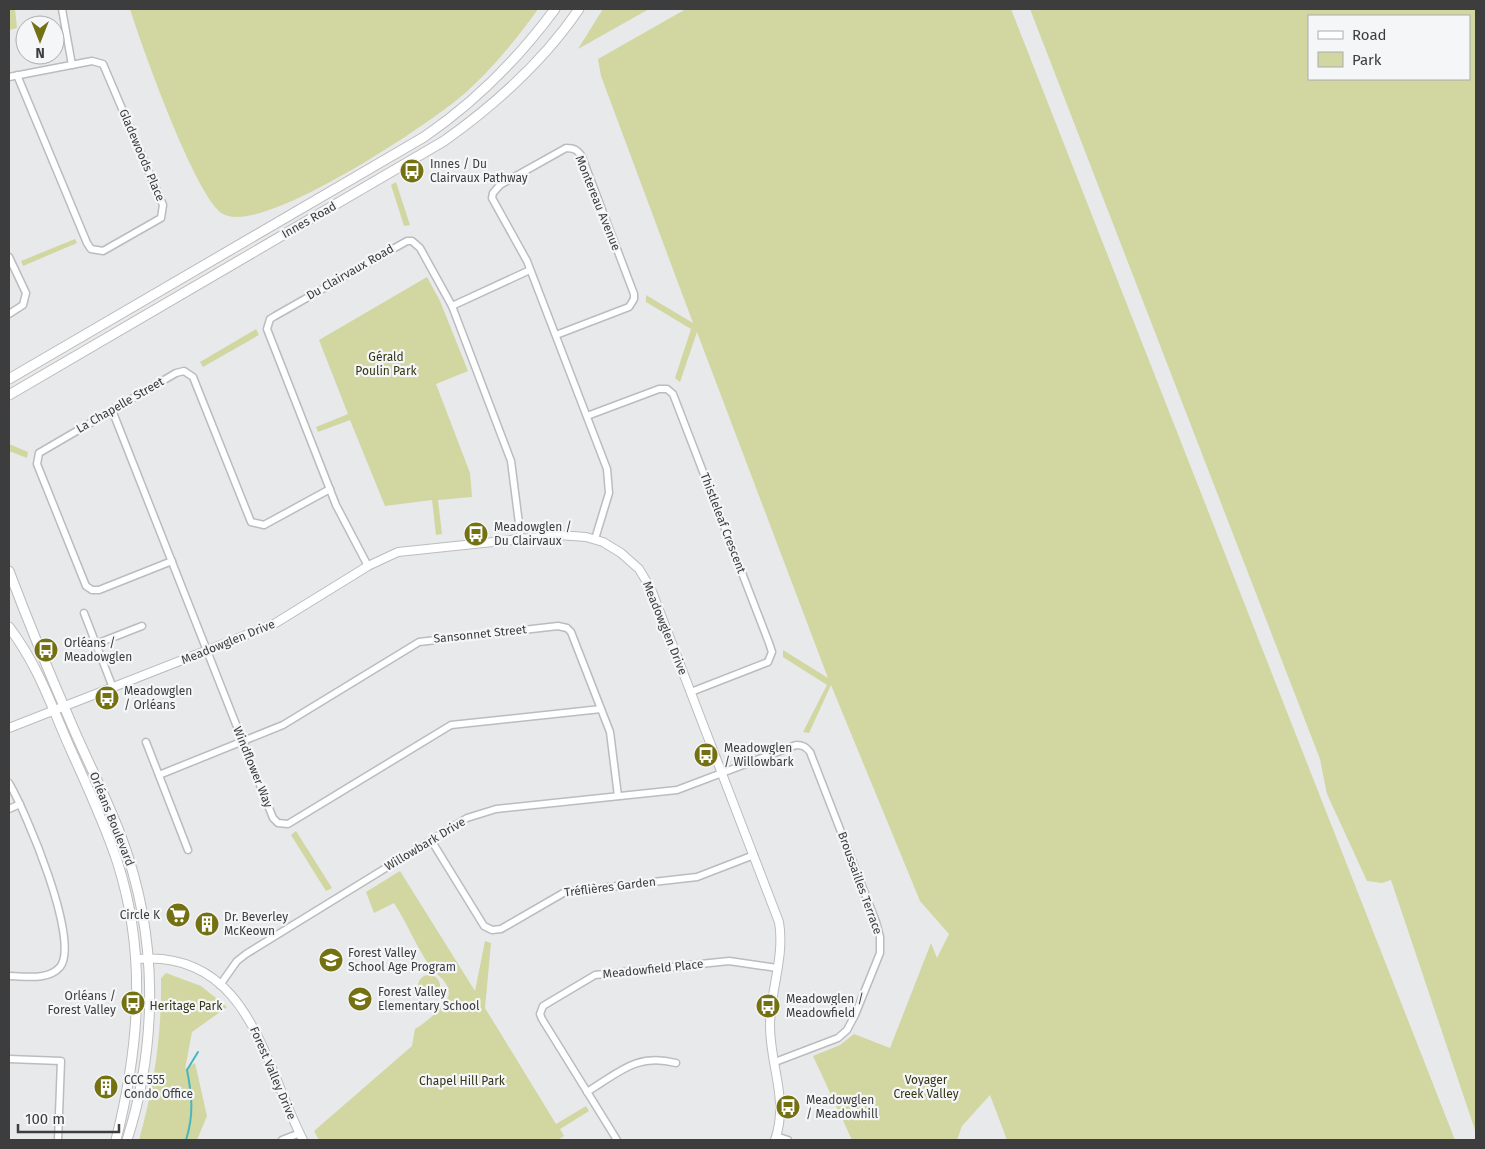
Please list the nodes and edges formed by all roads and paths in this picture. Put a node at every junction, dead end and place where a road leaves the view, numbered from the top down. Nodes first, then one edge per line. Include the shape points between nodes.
1 (62, 9) edge
2 (555, 9) edge
3 (580, 9) edge
4 (72, 65) junction
5 (17, 75) junction
6 (9, 77) edge
7 (9, 257) edge
8 (530, 270) junction
9 (452, 306) junction
10 (9, 314) edge
11 (556, 335) junction
12 (9, 377) edge
13 (9, 394) edge
14 (112, 410) junction
15 (587, 416) junction
16 (330, 489) junction
17 (521, 539) junction
18 (595, 539) junction
19 (172, 561) junction
20 (368, 566) junction
21 (9, 571) edge
22 (84, 613) dead end
23 (142, 626) dead end
24 (9, 627) edge
25 (96, 644) junction
26 (207, 651) junction
27 (113, 688) junction
28 (691, 692) junction
29 (64, 707) junction
30 (601, 709) junction
31 (54, 711) junction
32 (9, 728) edge
33 (242, 741) junction
34 (146, 742) dead end
35 (722, 773) junction
36 (159, 775) junction
37 (9, 783) edge
38 (618, 796) junction
39 (20, 804) junction
40 (9, 809) edge
41 (431, 840) junction
42 (188, 850) dead end
43 (754, 855) junction
44 (149, 958) junction
45 (137, 959) junction
46 (777, 968) junction
47 (9, 976) edge
48 (220, 985) junction
49 (9, 1059) edge
50 (775, 1062) junction
51 (676, 1063) dead end
52 (587, 1092) junction
53 (301, 1137) edge
54 (776, 1138) edge
55 (58, 1140) edge
56 (116, 1140) edge
57 (127, 1140) edge
58 (282, 1140) edge
59 (617, 1140) edge
60 (788, 1140) edge

1 - 4 street
2 - 12 main road, Innes Road via 495,79 449,120 424,137
3 - 13 main road, Innes Road via 558,39 521,79 444,141
4 - 5 street, Gladewoods Place
4 - 5 street, Gladewoods Place via 96,61 106,69 164,209 158,220 103,251 91,249 87,243
5 - 6 street, Gladewoods Place
7 - 10 street via 26,293 23,305
8 - 9 street
8 - 11 street, Montereau Avenue
8 - 11 street, Montereau Avenue via 494,203 493,193 500,185 566,148 575,149 582,157 634,299 629,307
9 - 16 street, Du Clairvaux Road via 420,248 407,241 270,319 267,329
9 - 17 street, Du Clairvaux Road via 511,461
11 - 15 street, Montereau Avenue
14 - 16 street, La Chapelle Street via 176,373 188,373 193,377 251,522 264,525
14 - 19 street, Windflower Way
14 - 19 street, La Chapelle Street via 44,449 37,459 83,581 89,588 99,590
15 - 18 street, Montereau Avenue via 610,485
15 - 28 street, Thistleleaf Crescent via 659,388 674,394 769,644 772,652 768,662
16 - 20 street, Du Clairvaux Road
17 - 18 street, Meadowglen Drive via 572,535
17 - 20 street, Meadowglen Drive via 405,551 385,556
18 - 28 street, Meadowglen Drive via 630,560 644,577 653,592
19 - 26 street, Windflower Way
20 - 26 street, Meadowglen Drive via 274,624
21 - 29 main road, Orléans Boulevard
22 - 25 street
23 - 25 street
24 - 31 main road, Orléans Boulevard via 33,662
25 - 27 street
26 - 27 street, Meadowglen Drive
26 - 33 street, Windflower Way
27 - 29 street, Meadowglen Drive
28 - 35 street, Meadowglen Drive
29 - 31 street, Meadowglen Drive
29 - 44 main road, Orléans Boulevard via 128,855
30 - 33 street, Sansonnet Street via 571,632 558,626 420,642 283,725
30 - 33 street, Windflower Way via 452,725 288,824 278,823 273,818
30 - 38 street, Sansonnet Street via 612,741
31 - 32 street, Meadowglen Drive
31 - 45 main road, Orléans Boulevard via 118,865 131,914
33 - 36 street, Sansonnet Street
34 - 36 street
35 - 38 street, Willowbark Drive via 677,790
35 - 43 street, Meadowglen Drive
35 - 50 street, Broussailles Terrace via 796,745 806,747 880,937 880,952 847,1030 838,1038
36 - 42 street
37 - 39 street
38 - 41 street, Willowbark Drive via 496,809 467,818
39 - 40 street
39 - 47 street via 53,891 64,953 58,968 47,975
41 - 43 street, Tréflières Garden via 484,926 492,930 501,929 565,892 697,877
41 - 48 street, Willowbark Drive via 246,954
43 - 46 street, Meadowglen Drive via 779,922
44 - 45 street, Forest Valley Drive
44 - 48 street, Forest Valley Drive via 189,966
44 - 57 main road, Orléans Boulevard via 147,1046 140,1091
45 - 56 main road, Orléans Boulevard via 135,1044
46 - 50 street, Meadowglen Drive via 770,1025
46 - 52 street, Meadowfield Place via 729,961 595,975 546,1003 541,1009 542,1019
48 - 53 street, Forest Valley Drive via 251,1020
49 - 55 street via 61,1061
50 - 54 street, Meadowglen Drive via 781,1102
51 - 52 street via 658,1058 640,1060
52 - 59 street, Meadowfield Place
53 - 58 street
54 - 60 street

